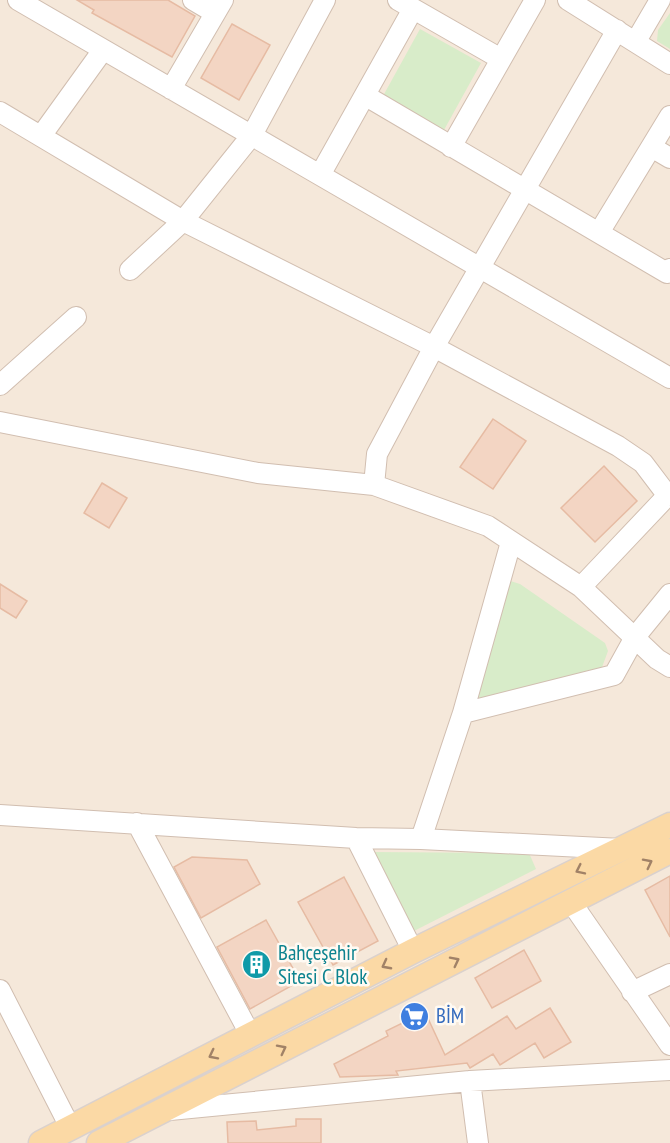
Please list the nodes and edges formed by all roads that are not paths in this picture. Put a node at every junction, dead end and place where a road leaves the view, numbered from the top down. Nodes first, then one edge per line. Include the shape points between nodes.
1 (18, 0) edge
2 (193, 0) edge
3 (325, 0) edge
4 (535, 0) edge
5 (568, 0) edge
6 (660, 0) edge
7 (406, 4) edge
8 (219, 6) edge
9 (617, 30) junction
10 (636, 42) junction
11 (103, 50) junction
12 (501, 59) junction
13 (670, 64) edge
14 (171, 89) junction
15 (366, 96) junction
16 (0, 112) edge
17 (670, 116) edge
18 (252, 135) junction
19 (40, 136) junction
20 (451, 147) junction
21 (653, 148) junction
22 (670, 158) edge
23 (320, 175) junction
24 (525, 190) junction
25 (183, 222) junction
26 (600, 231) junction
27 (479, 268) junction
28 (130, 270) dead end
29 (670, 270) edge
30 (76, 317) dead end
31 (434, 347) junction
32 (670, 378) edge
33 (0, 385) edge
34 (0, 422) edge
35 (374, 485) junction
36 (669, 494) edge
37 (511, 542) junction
38 (581, 587) junction
39 (670, 594) edge
40 (662, 617) edge
41 (635, 637) junction
42 (670, 667) edge
43 (463, 713) junction
44 (0, 815) edge
45 (137, 823) junction
46 (670, 825) edge
47 (356, 838) junction
48 (421, 839) junction
49 (624, 849) junction
50 (670, 851) edge
51 (571, 902) junction
52 (413, 951) junction
53 (670, 974) edge
54 (0, 990) edge
55 (633, 992) junction
56 (251, 1036) junction
57 (670, 1045) edge
58 (670, 1070) edge
59 (470, 1081) junction
60 (159, 1111) junction
61 (90, 1136) edge
62 (41, 1143) edge
63 (478, 1143) edge

1 - 11 street
2 - 8 street
3 - 18 street
4 - 12 street
5 - 9 street
6 - 10 street
7 - 12 street
7 - 15 street
8 - 14 street
9 - 10 street
9 - 24 street
10 - 13 street
11 - 14 street
11 - 19 street
12 - 20 street
14 - 18 street
15 - 20 street
15 - 23 street
16 - 19 street
17 - 21 street
18 - 23 street
18 - 25 street
19 - 25 street
20 - 24 street
21 - 22 street
21 - 26 street
23 - 27 street
24 - 26 street
24 - 27 street
25 - 28 street
25 - 31 street
26 - 29 street via 668,273
27 - 31 street
27 - 32 street
30 - 33 street
31 - 35 street via 377,454
31 - 36 street via 618,446 643,463
34 - 35 street via 258,473
35 - 37 street via 488,526
36 - 38 street
37 - 38 street
37 - 43 street
38 - 41 street
39 - 40 street
40 - 41 street
41 - 42 street
41 - 43 street via 614,675
43 - 48 street
44 - 45 street
45 - 47 street
45 - 56 street
46 - 49 main road
47 - 48 street
47 - 52 street
48 - 49 street
49 -> 52 main road
51 -> 50 main road
51 - 55 street
60 -> 51 main road
52 -> 56 main road
53 - 55 street
54 - 61 street
55 - 57 street
56 -> 61 main road
58 - 59 street
59 - 60 street
59 - 63 street
60 - 61 main road
61 - 62 main road

